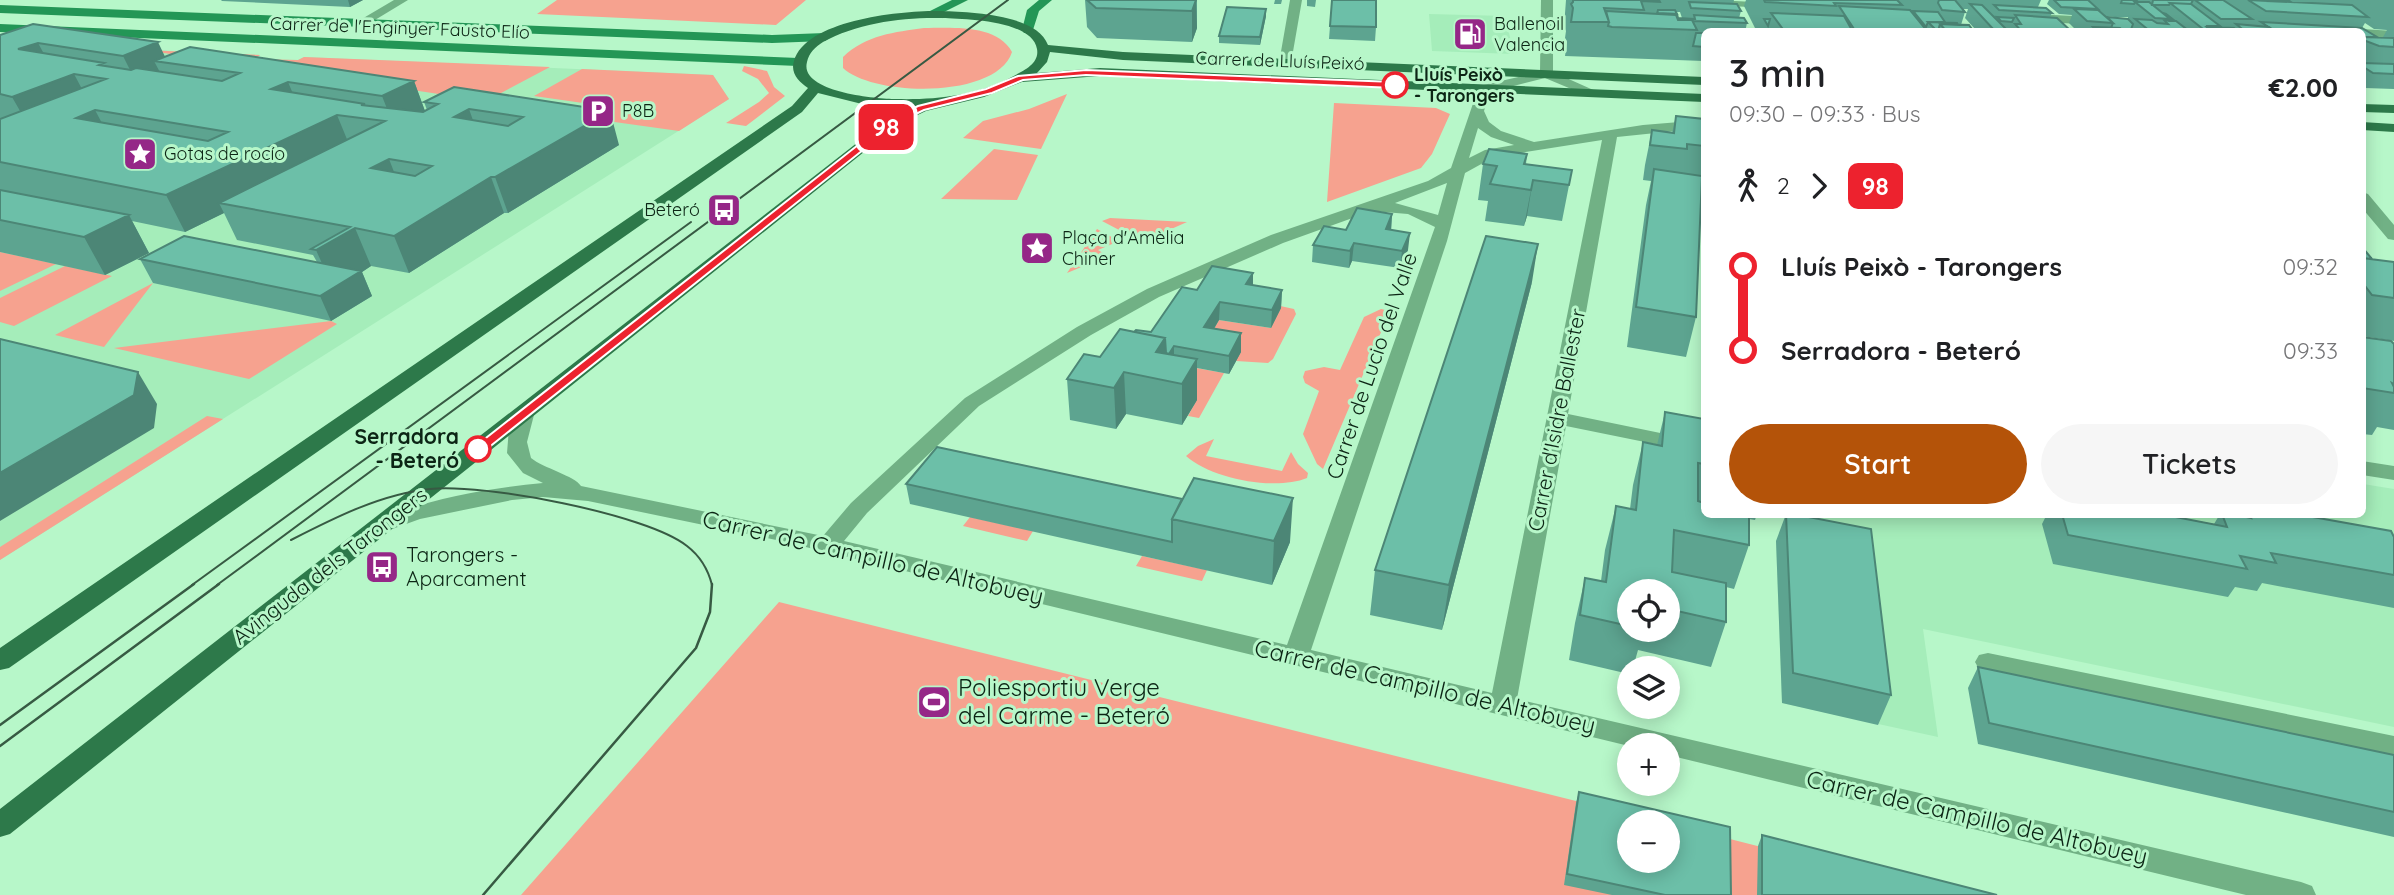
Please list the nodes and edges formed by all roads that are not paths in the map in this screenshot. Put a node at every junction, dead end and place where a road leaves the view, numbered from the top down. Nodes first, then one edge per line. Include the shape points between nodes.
1 (402, 0) edge
2 (962, 0) edge
3 (1046, 0) edge
4 (1296, 0) edge
5 (1547, 0) edge
6 (1665, 0) edge
7 (1732, 5) edge
8 (1787, 6) edge
9 (0, 9) edge
10 (2042, 9) edge
11 (930, 14) junction
12 (2014, 17) edge
13 (2052, 19) junction
14 (2108, 21) edge
15 (361, 23) junction
16 (0, 28) edge
17 (2062, 28) edge
18 (1028, 30) junction
19 (2394, 35) edge
20 (825, 37) junction
21 (2366, 38) edge
22 (1044, 48) junction
23 (798, 62) junction
24 (1285, 63) junction
25 (1546, 74) junction
26 (1021, 78) junction
27 (1701, 80) edge
28 (816, 87) junction
29 (1484, 89) junction
30 (1593, 93) junction
31 (969, 96) junction
32 (1701, 98) edge
33 (2366, 108) edge
34 (2394, 109) edge
35 (1476, 111) junction
36 (2366, 121) edge
37 (1701, 125) edge
38 (2366, 126) edge
39 (2388, 127) edge
40 (1610, 134) junction
41 (1547, 144) junction
42 (1458, 169) junction
43 (2366, 202) edge
44 (1363, 208) junction
45 (1443, 225) junction
46 (2394, 234) edge
47 (525, 411) junction
48 (1557, 418) junction
49 (1701, 447) edge
50 (2366, 469) edge
51 (2394, 473) edge
52 (588, 494) junction
53 (381, 526) junction
54 (827, 546) junction
55 (1296, 656) junction
56 (0, 660) edge
57 (1988, 662) dead end
58 (1503, 705) junction
59 (2394, 747) edge
60 (0, 825) edge
61 (2301, 895) edge

1 - 15 street
2 - 11 main road
3 - 18 main road via 1033,10
4 - 24 street
5 - 25 street
6 - 7 street
7 - 8 street
9 - 15 main road, Carrer de l'Enginyer Fausto Elío
10 - 13 street
11 - 18 main road via 985,17
11 - 20 main road via 862,23
12 - 13 street
13 - 14 street
13 - 17 street
15 - 20 main road, Carrer de l'Enginyer Fausto Elío via 772,39
16 - 23 main road, Carrer de l'Enginyer Fausto Elío
18 - 22 main road
19 - 21 street
20 - 23 main road
22 - 24 main road, Carrer de Lluís Peixó via 1107,56
22 - 26 main road via 1040,63
23 - 28 main road via 802,75
24 - 25 main road, Carrer de Lluís Peixó
25 - 27 main road, Carrer de Lluís Peixó
25 - 29 street
25 - 30 street
26 - 29 main road, Carrer de Lluís Peixó via 1086,72
26 - 31 main road, Carrer de Lluís Peixó
28 - 31 main road via 859,100 885,102
28 - 56 main road via 797,109
29 - 30 main road, Carrer de Lluís Peixó
29 - 35 street, Carrer de Lucio del Valle
30 - 32 main road, Carrer de Lluís Peixó
31 - 47 main road, Avinguda dels Tarongers via 921,108 894,121
33 - 34 main road
35 - 41 street via 1482,126 1503,137
35 - 42 street, Carrer de Lucio del Valle
36 - 39 street
37 - 40 street
38 - 39 main road
40 - 41 street
40 - 48 street, Carrer d'Isidre Ballester
41 - 42 street via 1490,153
42 - 44 street via 1433,184
42 - 45 street, Carrer de Lucio del Valle
43 - 46 street
44 - 45 street via 1411,210
44 - 54 street via 1182,279 1054,350 972,402 859,508
45 - 55 street, Carrer de Lucio del Valle
47 - 52 street, Carrer de Campillo de Altobuey via 515,435 517,454 531,470
47 - 53 main road, Avinguda dels Tarongers
48 - 49 street
48 - 58 street, Carrer d'Isidre Ballester
50 - 51 street
52 - 53 street, Carrer de Campillo de Altobuey via 512,493 414,513
52 - 54 street, Carrer de Campillo de Altobuey
53 - 60 main road, Avinguda dels Tarongers
54 - 55 street, Carrer de Campillo de Altobuey
55 - 58 street, Carrer de Campillo de Altobuey
57 - 59 street
58 - 61 street, Carrer de Campillo de Altobuey

